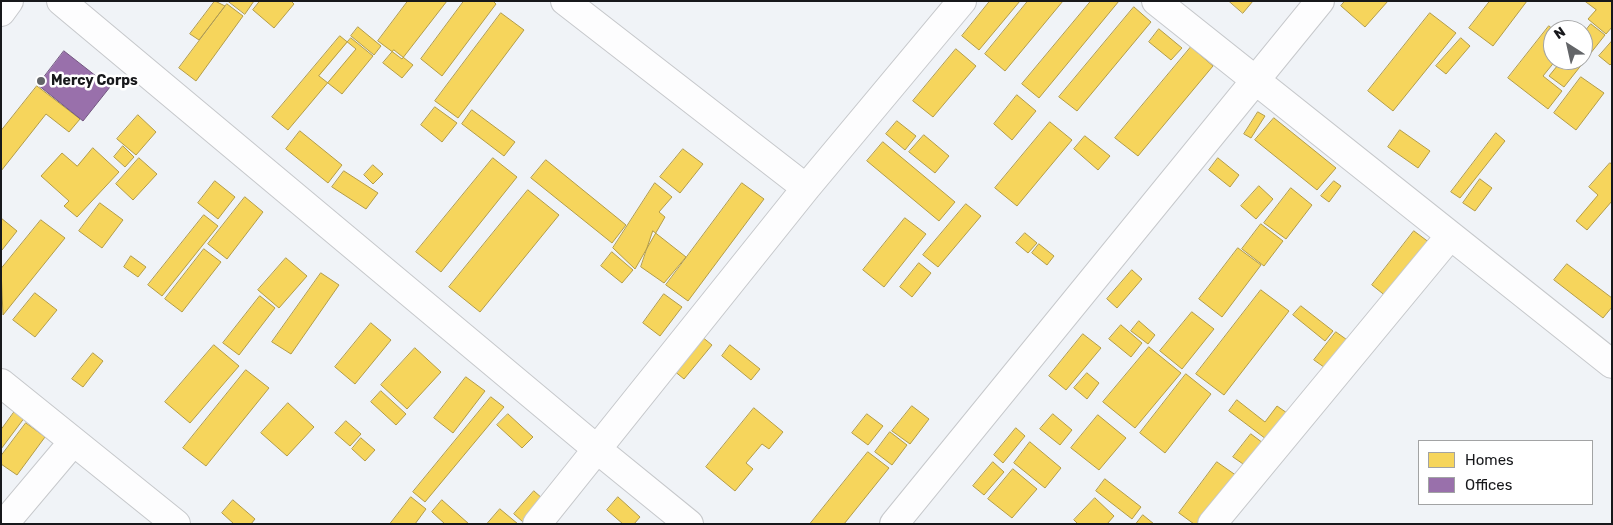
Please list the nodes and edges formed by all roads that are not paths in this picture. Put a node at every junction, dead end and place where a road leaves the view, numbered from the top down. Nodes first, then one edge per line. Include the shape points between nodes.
1 (9, 1) edge
2 (61, 1) edge
3 (565, 1) edge
4 (962, 1) edge
5 (1156, 1) edge
6 (1320, 1) edge
7 (1, 12) edge
8 (1255, 82) junction
9 (806, 188) junction
10 (1450, 236) junction
11 (1612, 364) edge
12 (1, 383) edge
13 (73, 442) junction
14 (598, 450) junction
15 (1214, 523) edge
16 (4, 524) edge
17 (176, 524) edge
18 (537, 524) edge
19 (689, 524) edge
20 (894, 524) edge

1 - 7 street
2 - 14 street
3 - 9 street
4 - 9 street
5 - 8 street
6 - 8 street
8 - 10 street
8 - 20 street
9 - 14 street
10 - 11 street
10 - 15 street
12 - 13 street
13 - 16 street
13 - 17 street
14 - 18 street
14 - 19 street

